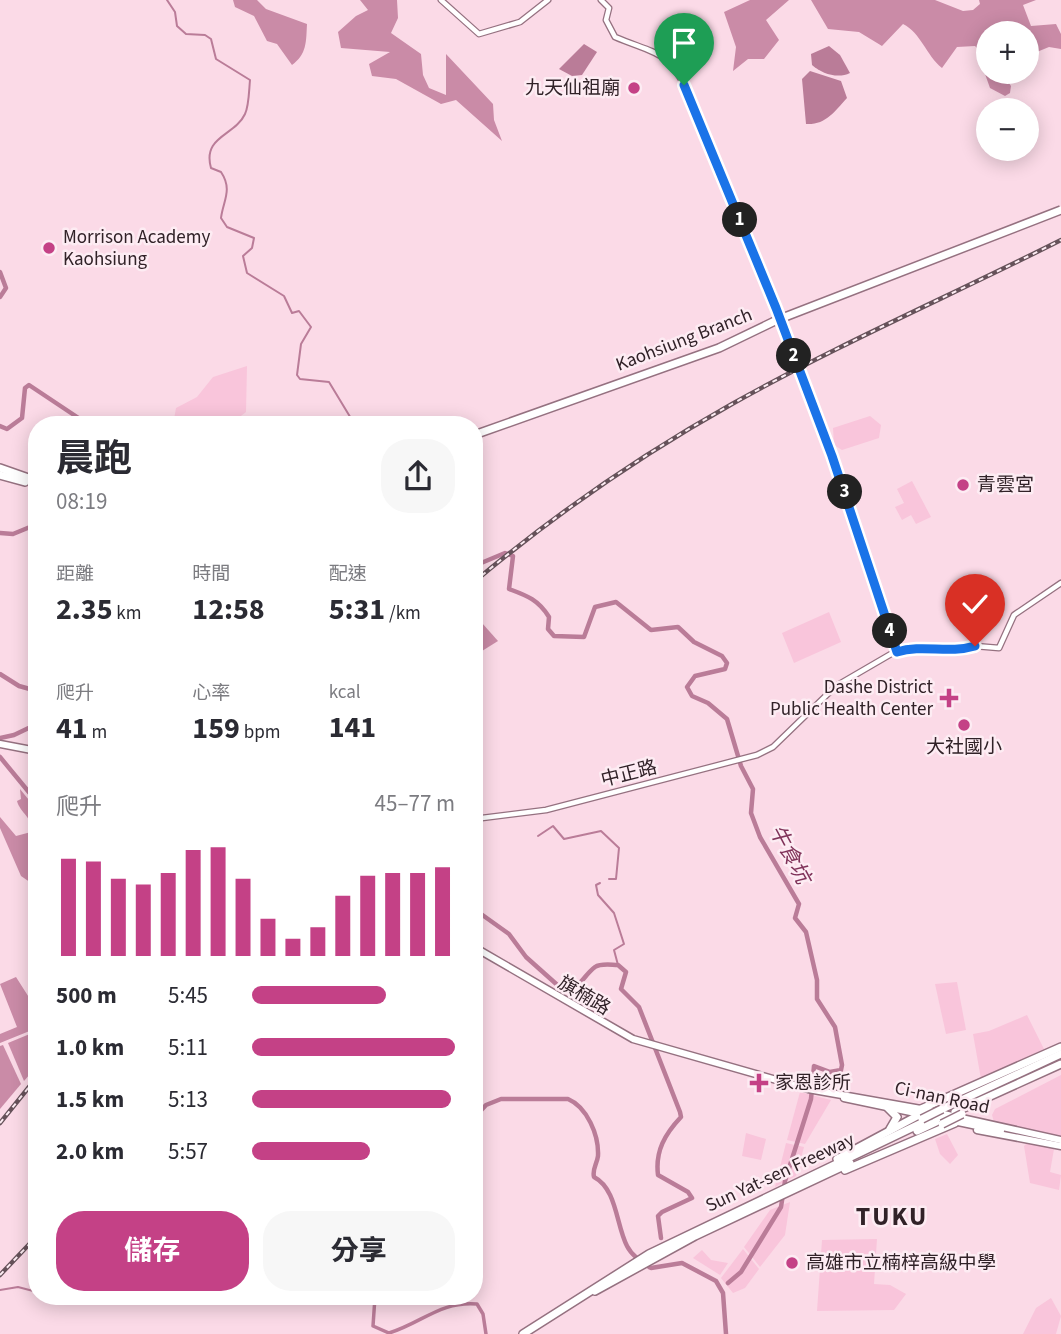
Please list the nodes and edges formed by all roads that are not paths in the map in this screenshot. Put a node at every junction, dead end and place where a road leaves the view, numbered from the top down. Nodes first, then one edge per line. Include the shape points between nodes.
1 (441, 0) edge
2 (548, 0) edge
3 (601, 0) edge
4 (1061, 208) edge
5 (483, 430) edge
6 (1, 471) edge
7 (28, 480) edge
8 (28, 482) edge
9 (1061, 583) edge
10 (897, 652) junction
11 (2, 745) edge
12 (28, 751) edge
13 (483, 817) edge
14 (483, 954) edge
15 (1061, 1047) edge
16 (656, 1048) joint
17 (1061, 1056) edge
18 (1061, 1066) edge
19 (813, 1091) junction
20 (981, 1098) junction
21 (888, 1108) junction
22 (952, 1112) junction
23 (928, 1118) junction
24 (955, 1123) junction
25 (867, 1143) junction
26 (1061, 1143) edge
27 (844, 1155) junction
28 (877, 1157) junction
29 (821, 1177) junction
30 (781, 1191) junction
31 (633, 1265) junction
32 (523, 1334) edge
33 (531, 1334) edge

1 - 2 main road via 481,34 520,22
3 - 10 main road via 609,8 606,20 615,37 645,46 673,63 680,77 778,312 851,509
4 - 5 highway, Kaohsiung Branch, bridge via 777,320 719,348
6 - 7 highway
6 - 8 highway
9 - 10 main road via 1014,615 999,648 975,646 955,652 909,648
10 - 13 main road via 836,686 769,750 523,815
11 - 12 main road
14 - 16 main road, 旗楠路 via 626,1039
15 - 23 highway via 930,1107
16 - 19 main road, Ci-nan Road
17 - 20 highway, Sun Yat-sen Freeway
18 - 20 highway, Sun Yat-sen Freeway
19 - 21 main road, Ci-nan Road
19 - 23 main road, Ci-nan Road
20 - 22 highway, Sun Yat-sen Freeway
20 - 22 highway
21 - 23 main road, Ci-nan Road
21 - 25 highway via 896,1114 896,1122
22 - 23 highway, Sun Yat-sen Freeway, bridge
22 - 23 highway, bridge
23 - 24 main road, Ci-nan Road
23 - 25 highway
23 - 26 main road, Ci-nan Road
23 - 27 highway
23 - 28 highway
23 - 29 highway, Sun Yat-sen Freeway
23 - 30 highway, Sun Yat-sen Freeway
24 - 26 main road, Ci-nan Road
24 - 28 highway
25 - 27 highway
27 - 30 highway
28 - 29 highway
29 - 30 highway, Sun Yat-sen Freeway
30 - 31 highway, Sun Yat-sen Freeway
31 - 32 highway, Sun Yat-sen Freeway
31 - 33 highway, Sun Yat-sen Freeway

